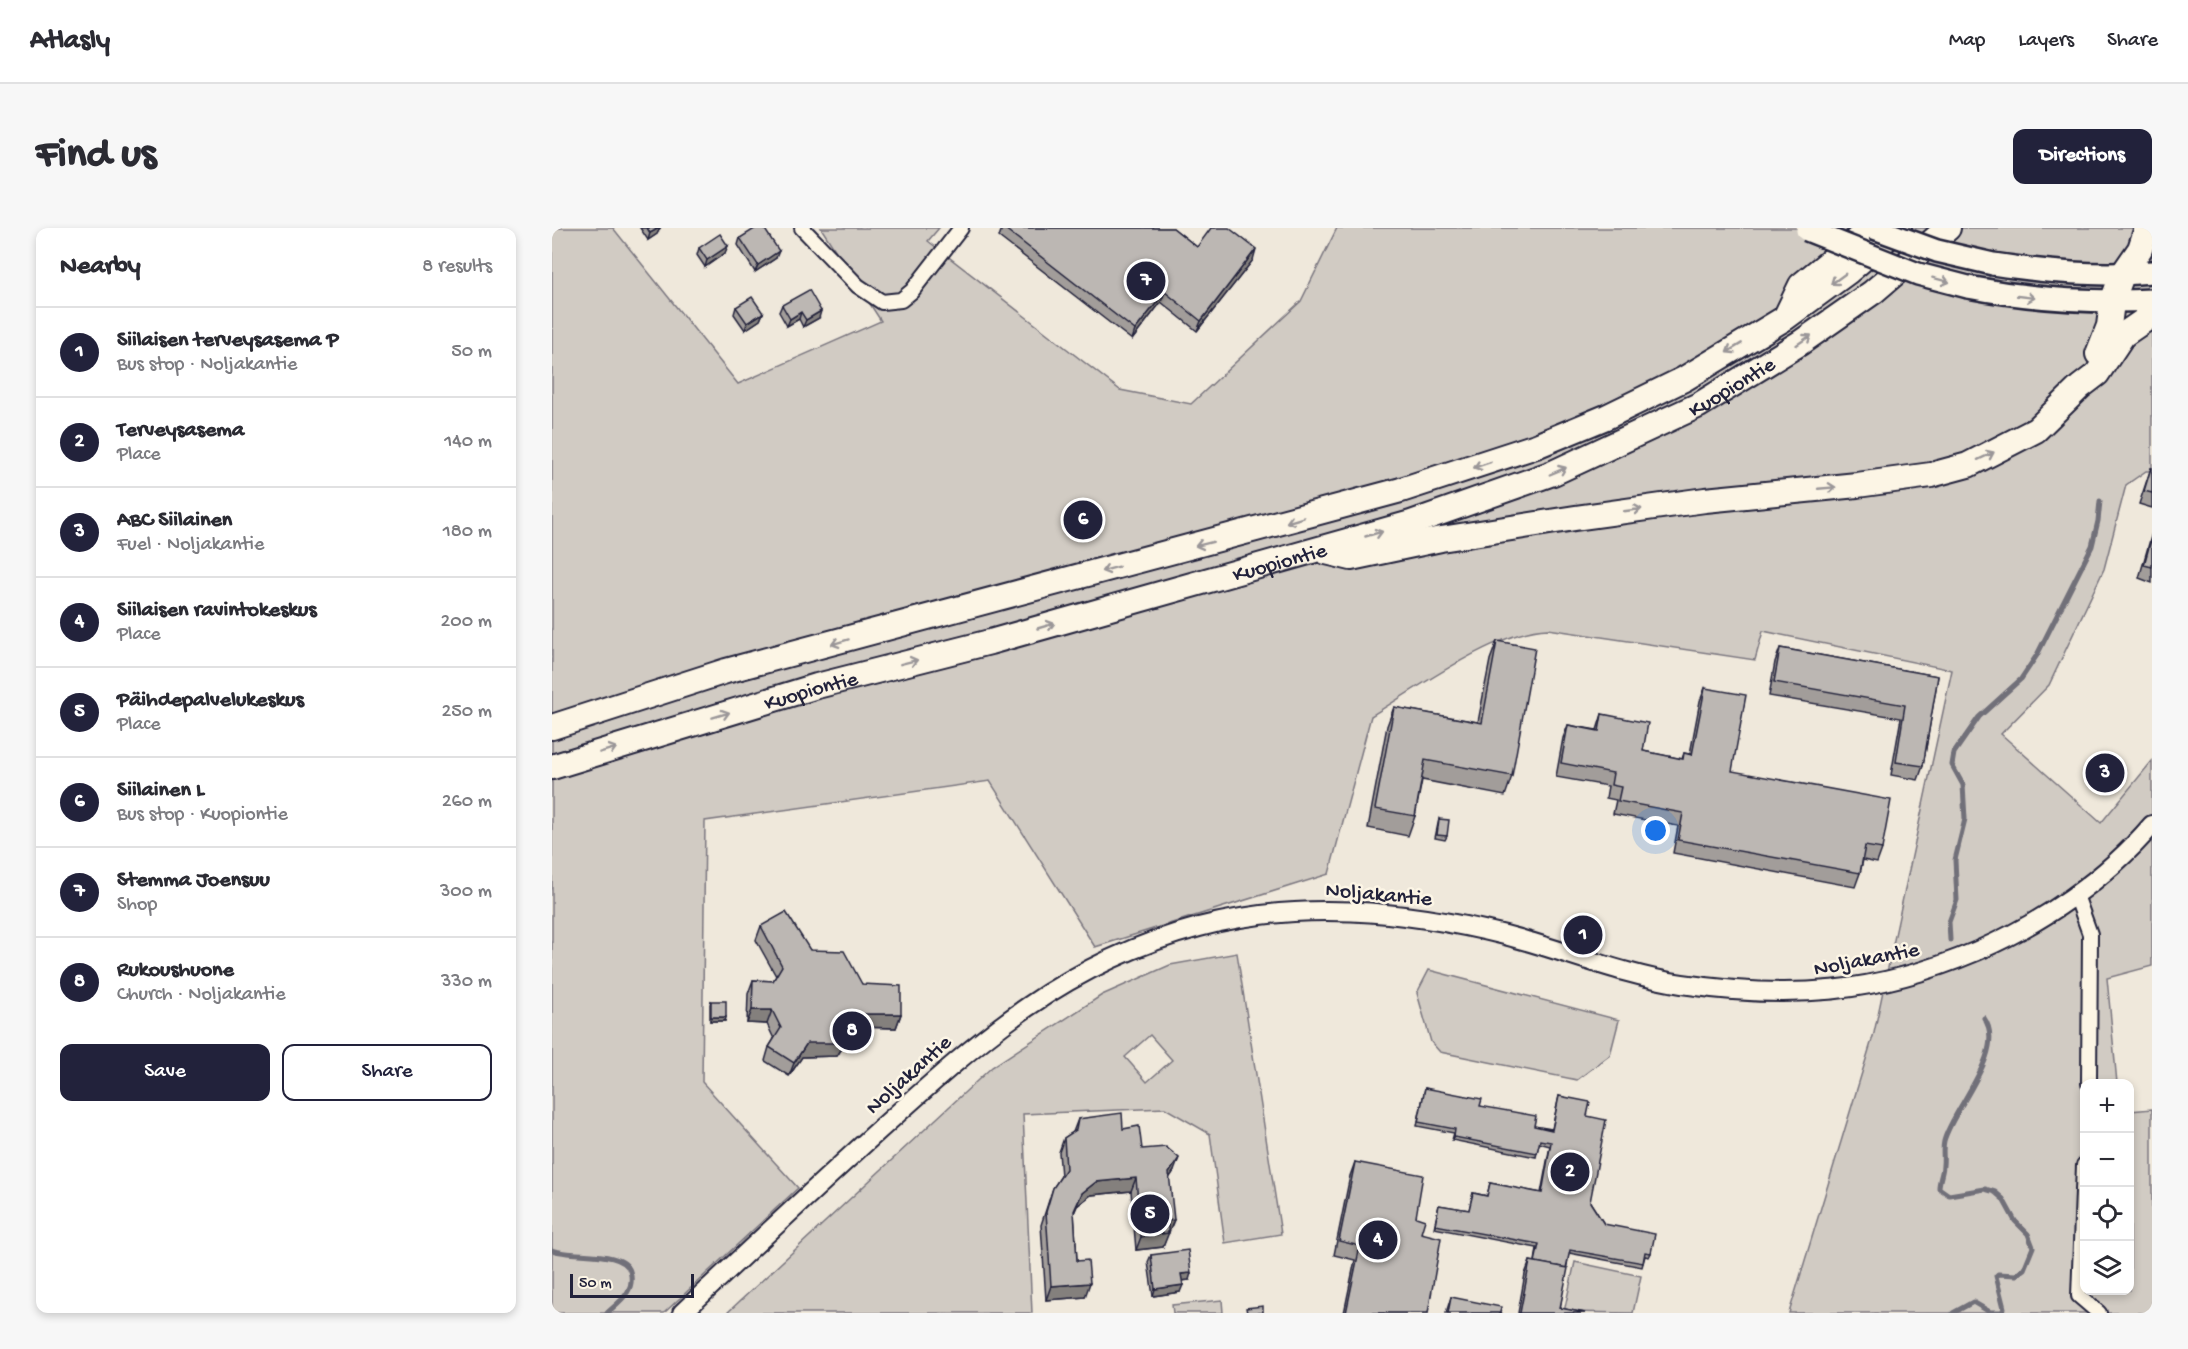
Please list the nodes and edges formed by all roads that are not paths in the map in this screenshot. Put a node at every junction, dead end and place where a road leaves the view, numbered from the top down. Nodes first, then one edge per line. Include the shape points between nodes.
1 (802, 228) edge
2 (961, 228) edge
3 (1873, 228) edge
4 (1899, 228) edge
5 (1948, 228) edge
6 (2147, 228) edge
7 (1805, 229) edge
8 (2152, 272) edge
9 (2122, 275) junction
10 (2152, 300) edge
11 (2112, 302) junction
12 (2152, 315) edge
13 (1785, 318) junction
14 (2080, 387) junction
15 (1317, 550) junction
16 (552, 727) edge
17 (552, 767) edge
18 (2152, 825) edge
19 (2076, 895) junction
20 (2089, 1079) edge
21 (2084, 1187) edge
22 (682, 1313) edge
23 (2099, 1313) edge

1 - 2 street via 858,286 882,302 901,300 912,291
3 - 9 main road, bridge via 1937,251 1993,264 2054,273
3 - 13 highway via 1801,285
4 -> 13 highway, Kuopiontie
15 -> 5 highway, Kuopiontie via 1461,508 1553,474 1699,405 1873,292
6 - 9 highway via 2140,249
7 -> 11 main road, bridge via 1918,274 1968,287 2022,298
8 - 9 main road
9 - 11 highway
10 - 11 main road
11 - 14 highway via 2103,345
12 - 14 highway via 2122,335 2097,374
13 -> 16 highway, Kuopiontie via 1684,379 1606,417 1448,477 726,672
15 -> 14 highway via 1351,558 1441,538 1575,518 1930,475 1968,465 2036,430
17 -> 15 highway, Kuopiontie via 817,686
18 - 19 main road, Noljakantie
19 - 20 street via 2090,934
19 - 22 main road, Noljakantie via 2024,928 1949,963 1903,978 1805,993 1660,980 1505,935 1396,914 1342,909 1278,913 1202,926 1150,942 1088,970 1040,996 974,1045
21 - 23 street via 2079,1296

